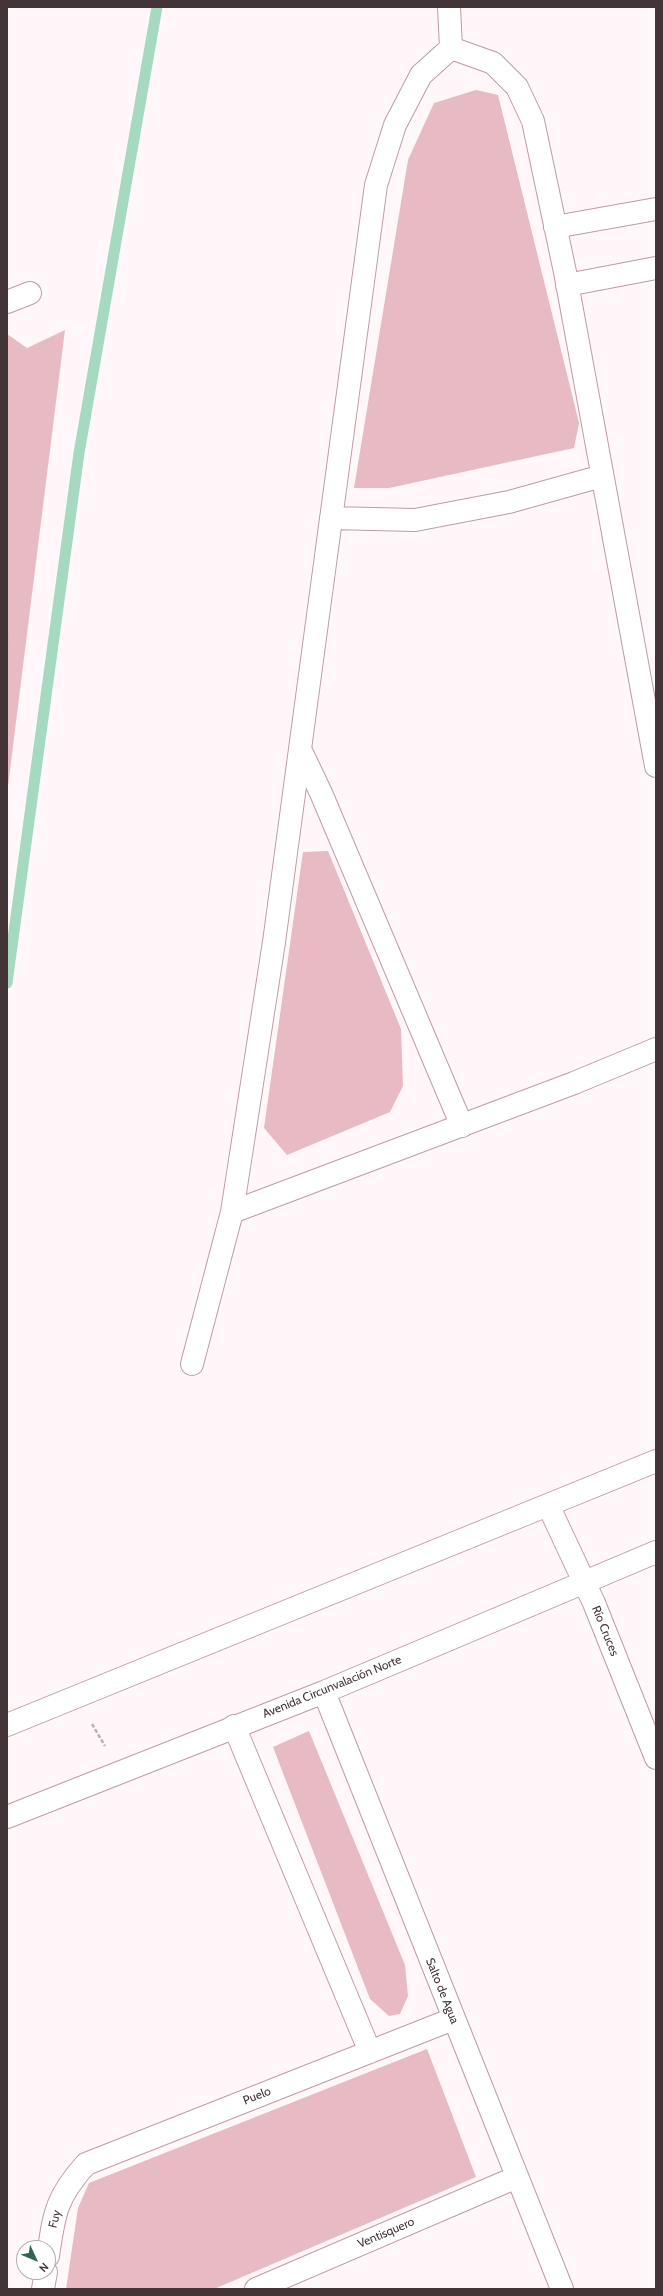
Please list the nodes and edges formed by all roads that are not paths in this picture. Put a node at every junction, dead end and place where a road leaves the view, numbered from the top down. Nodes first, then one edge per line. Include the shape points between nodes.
1 (449, 7) edge
2 (451, 48) junction
3 (656, 209) edge
4 (555, 227) junction
5 (656, 268) edge
6 (567, 285) junction
7 (30, 293) dead end
8 (7, 302) edge
9 (602, 476) junction
10 (331, 518) junction
11 (300, 749) junction
12 (656, 766) edge
13 (656, 1049) edge
14 (462, 1126) junction
15 (232, 1212) junction
16 (192, 1364) dead end
17 (656, 1462) edge
18 (549, 1507) junction
19 (656, 1554) edge
20 (584, 1583) junction
21 (324, 1692) junction
22 (7, 1725) edge
23 (234, 1726) junction
24 (656, 1758) edge
25 (7, 1817) edge
26 (453, 2019) junction
27 (370, 2052) junction
28 (517, 2177) junction
29 (68, 2184) joint
30 (50, 2240) edge
31 (256, 2289) edge
32 (562, 2289) edge

1 - 2 street
2 - 4 street via 493,63 517,87 532,121
2 - 10 street via 422,75 395,126 376,185
3 - 4 street
4 - 6 street
5 - 6 street
6 - 9 street
7 - 8 street
9 - 10 street via 509,502 415,520
9 - 12 street
10 - 11 street
11 - 14 street
11 - 15 street via 274,942
13 - 14 street
14 - 15 street
15 - 16 street
17 - 18 street
18 - 20 street, Río Cruces
18 - 22 street
19 - 20 street, Avenida Circunvalación Norte
20 - 21 street, Avenida Circunvalación Norte
20 - 24 street, Río Cruces
21 - 23 street, Avenida Circunvalación Norte
21 - 26 street, Salto de Agua
23 - 25 street, Avenida Circunvalación Norte
23 - 27 street
26 - 27 street, Puelo
26 - 28 street, Salto de Agua
27 - 29 street, Puelo via 86,2164
28 - 31 street, Ventisquero
28 - 32 street, Salto de Agua
29 - 30 street, Fuy via 54,2214

